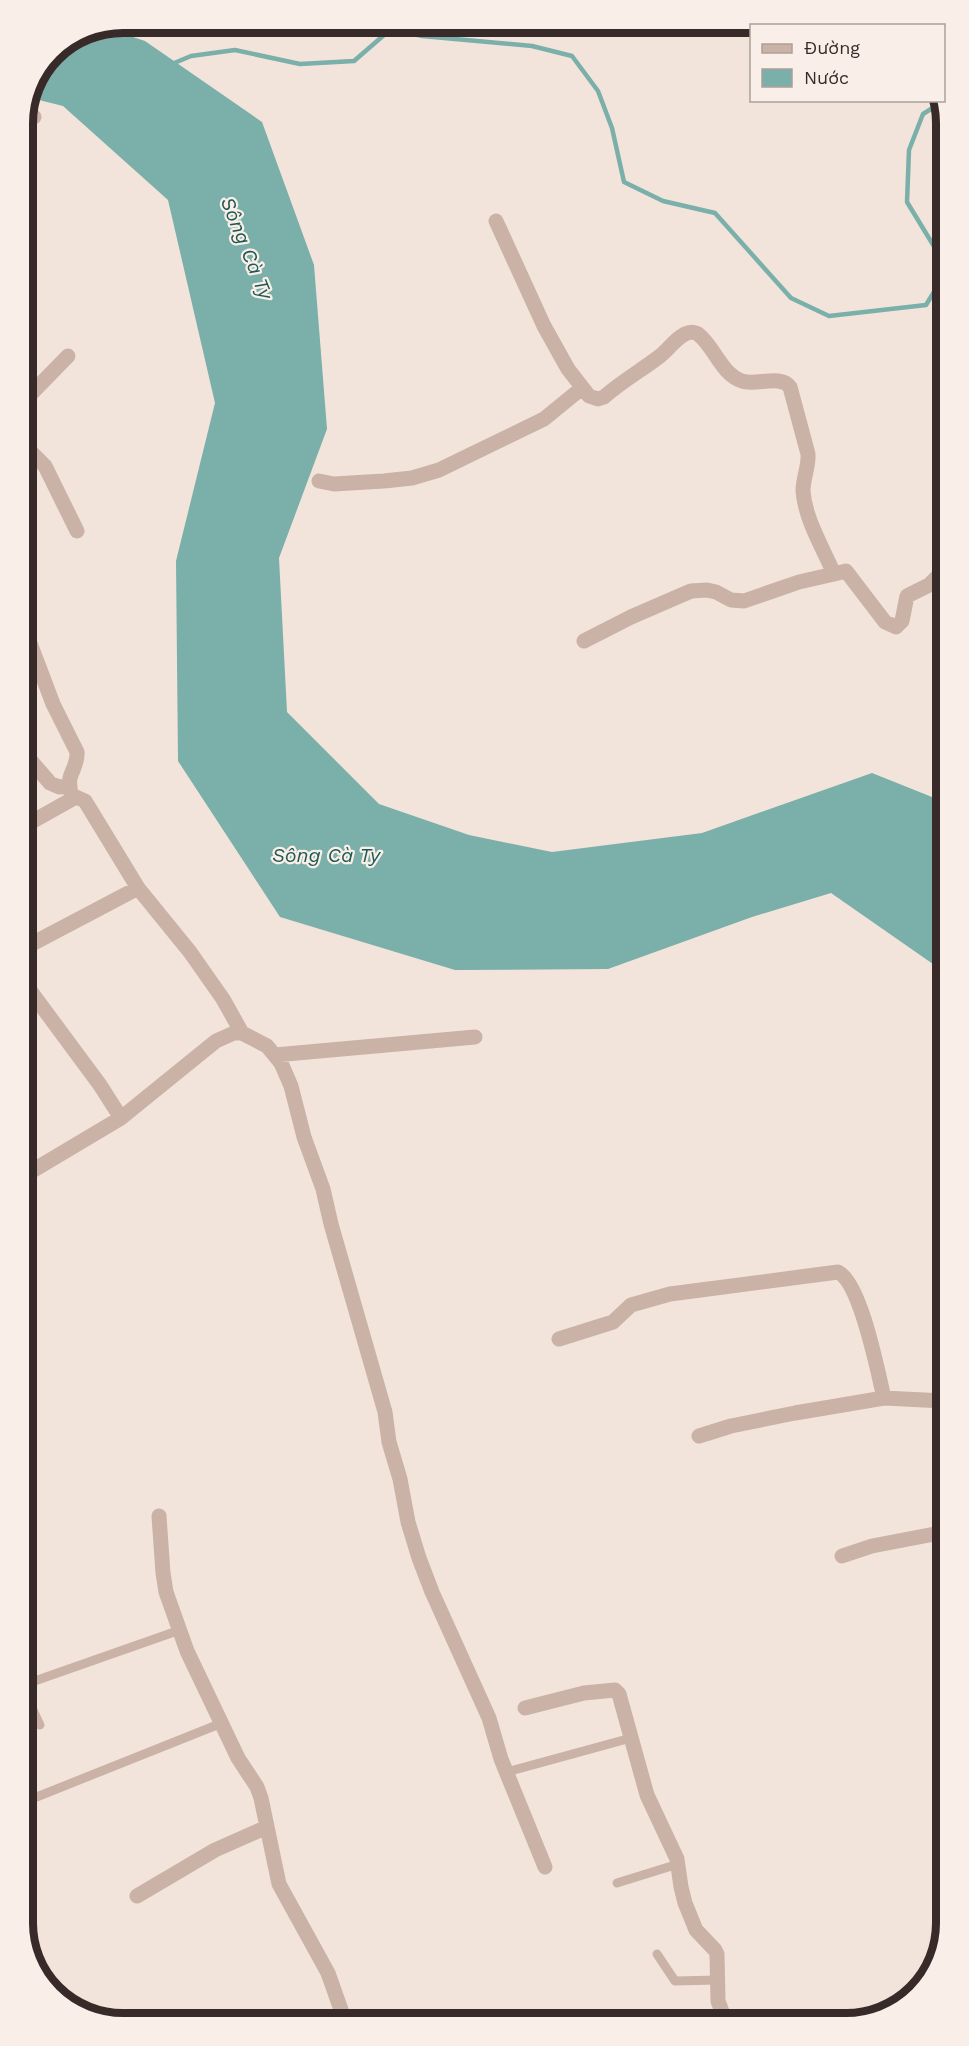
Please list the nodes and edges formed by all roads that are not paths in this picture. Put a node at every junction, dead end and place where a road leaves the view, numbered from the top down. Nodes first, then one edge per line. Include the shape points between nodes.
1 (496, 221) dead end
2 (68, 356) dead end
3 (582, 388) junction
4 (33, 392) edge
5 (33, 454) edge
6 (319, 481) dead end
7 (77, 531) dead end
8 (834, 574) junction
9 (936, 578) edge
10 (584, 641) dead end
11 (33, 651) edge
12 (33, 763) edge
13 (70, 792) junction
14 (33, 820) edge
15 (138, 888) junction
16 (33, 943) edge
17 (33, 995) edge
18 (242, 1033) junction
19 (475, 1036) dead end
20 (275, 1055) junction
21 (121, 1118) junction
22 (33, 1170) edge
23 (559, 1339) dead end
24 (884, 1398) junction
25 (936, 1401) edge
26 (699, 1436) dead end
27 (159, 1516) dead end
28 (936, 1534) edge
29 (842, 1556) dead end
30 (180, 1630) junction
31 (33, 1682) edge
32 (525, 1708) dead end
33 (33, 1710) edge
34 (222, 1724) junction
35 (40, 1725) dead end
36 (632, 1738) junction
37 (507, 1772) junction
38 (33, 1798) edge
39 (267, 1827) junction
40 (678, 1864) junction
41 (544, 1867) dead end
42 (617, 1883) dead end
43 (137, 1896) dead end
44 (657, 1954) dead end
45 (718, 1980) junction
46 (342, 2013) edge
47 (722, 2013) edge

1 - 3 street via 544,326
2 - 4 street
3 - 6 street via 544,419 440,470 384,481
3 - 8 street via 594,398 604,397 677,339 693,332 738,380 787,383 808,454 803,486 806,508
5 - 7 street via 45,466
8 - 9 street via 846,571 885,622 896,627 902,621 908,596
8 - 10 street via 744,601 708,590 691,591
11 - 13 street via 77,753
12 - 13 street via 50,783
13 - 14 street
13 - 15 street via 85,801
15 - 16 street
15 - 18 street via 190,952
17 - 21 street
18 - 20 street via 267,1046
18 - 21 street via 216,1041
19 - 20 street
20 - 37 street via 291,1086 323,1190 385,1412 412,1538 489,1718
21 - 22 street
23 - 24 street via 613,1322 631,1305 670,1294 838,1272 847,1278 863,1315
24 - 25 street
24 - 26 street via 731,1426
27 - 30 street via 166,1592
28 - 29 street
30 - 31 lane
30 - 34 street
32 - 36 street via 584,1693 615,1690
33 - 35 lane
34 - 38 lane
34 - 39 street via 256,1787
36 - 37 lane
36 - 40 street via 647,1795
37 - 41 street
39 - 43 street via 215,1850
39 - 46 street via 279,1884 328,1973
40 - 42 lane
40 - 45 street via 681,1887 696,1930 717,1954
44 - 45 lane via 675,1981
45 - 47 street

